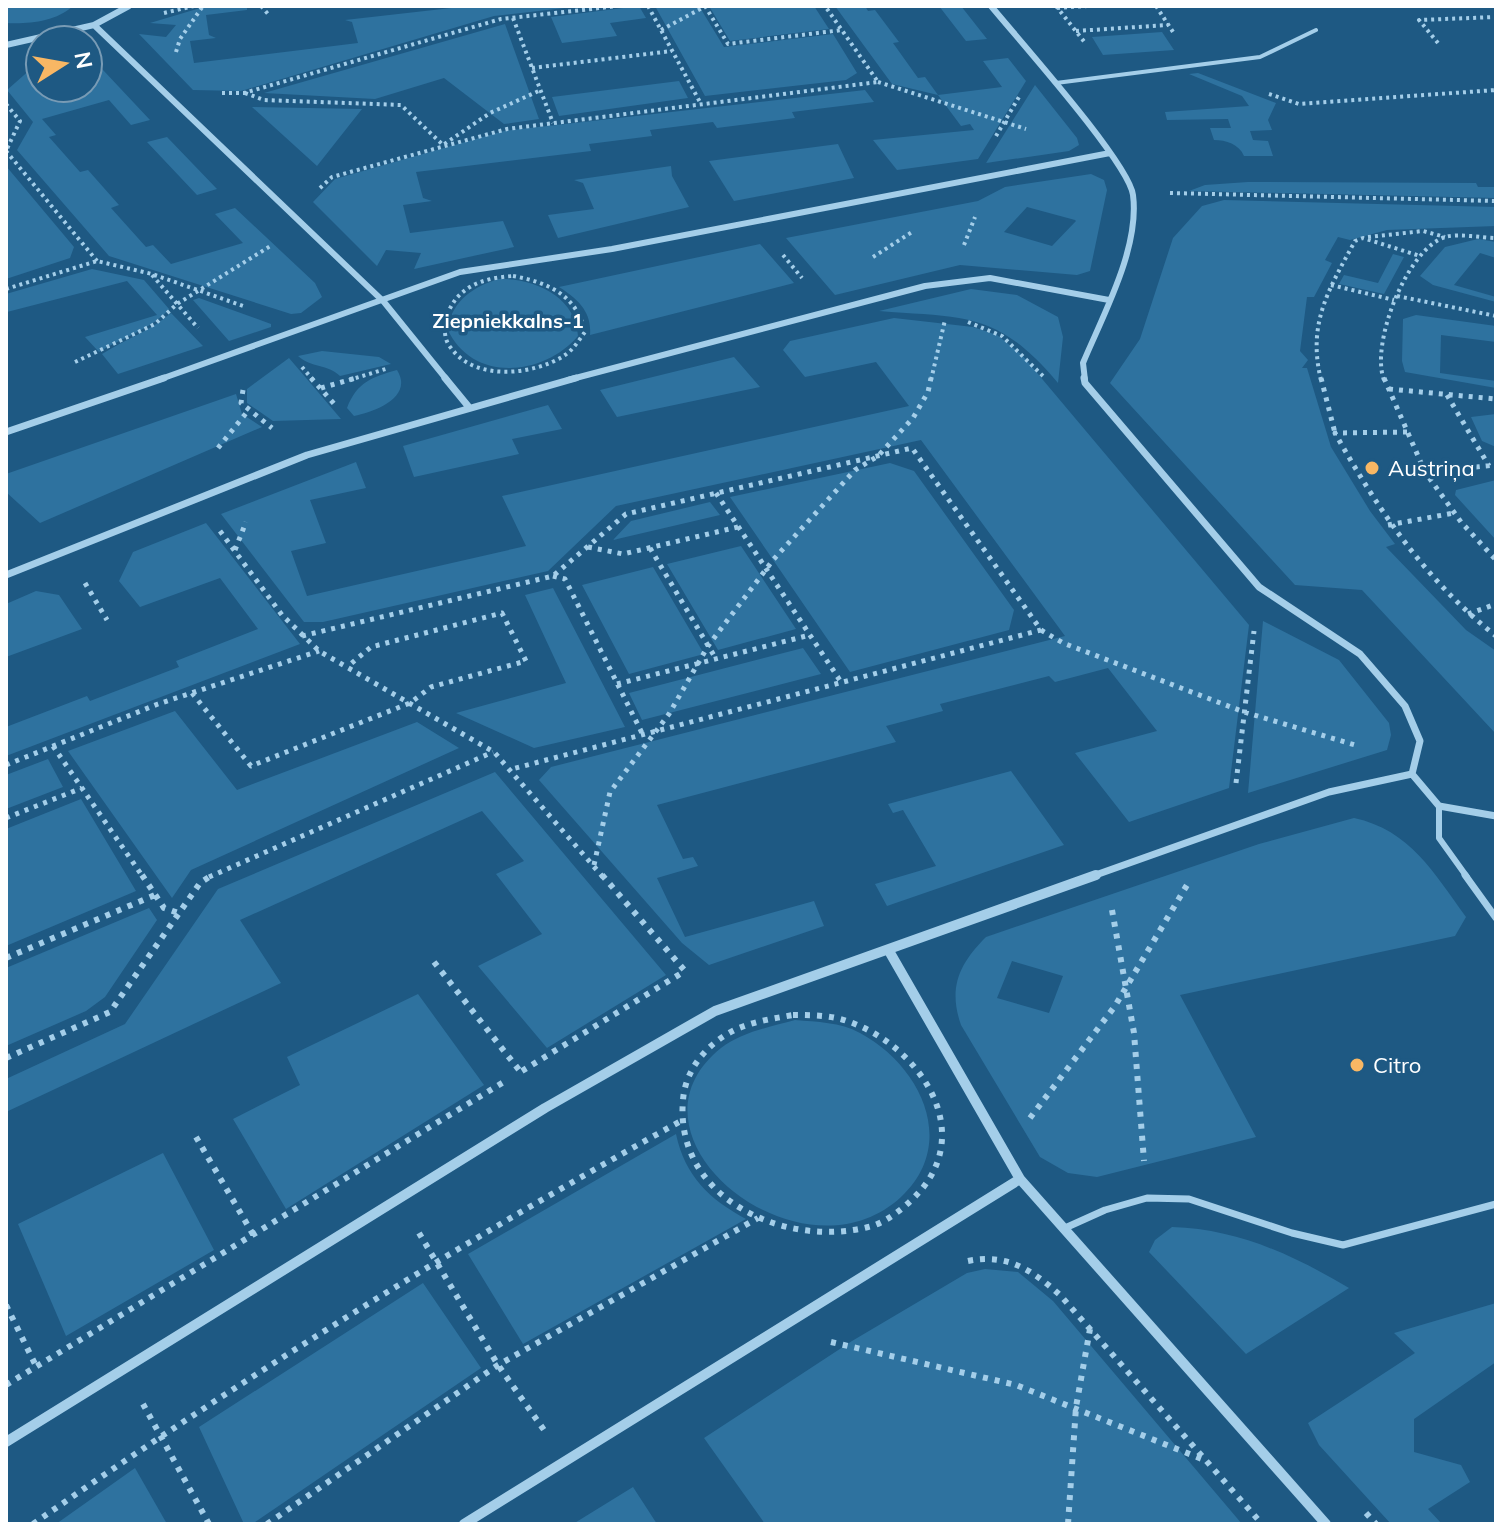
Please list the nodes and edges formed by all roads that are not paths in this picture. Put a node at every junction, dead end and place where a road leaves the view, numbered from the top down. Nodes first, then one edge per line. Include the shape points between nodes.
1 (129, 6) edge
2 (991, 6) edge
3 (96, 24) edge
4 (1316, 30) dead end
5 (104, 35) edge
6 (1056, 83) junction
7 (1110, 153) junction
8 (1109, 300) junction
9 (384, 302) junction
10 (468, 406) junction
11 (6, 432) edge
12 (6, 575) edge
13 (1412, 774) junction
14 (1439, 806) junction
15 (1496, 816) edge
16 (1496, 918) edge
17 (889, 951) junction
18 (1020, 1179) junction
19 (1496, 1204) edge
20 (1065, 1228) junction
21 (6, 1442) edge
22 (464, 1524) edge
23 (1326, 1524) edge

1 - 3 street
2 - 6 street
4 - 6 lane via 1260,57
5 - 9 street
6 - 7 street
7 - 8 street via 1129,180 1134,210 1124,264
7 - 9 street via 571,256 502,263 460,272
8 - 10 street via 990,278 954,280
8 - 13 street via 1083,363 1085,383 1259,587 1360,654 1405,706 1420,741
9 - 10 street
9 - 11 street
10 - 12 street via 295,460
13 - 14 street
13 - 17 street via 1329,792
14 - 15 street
14 - 16 lane via 1439,838
17 - 18 street
17 - 21 street via 715,1011 545,1108
18 - 20 street
18 - 22 street
19 - 20 lane via 1343,1245 1189,1199 1147,1198
20 - 23 street

